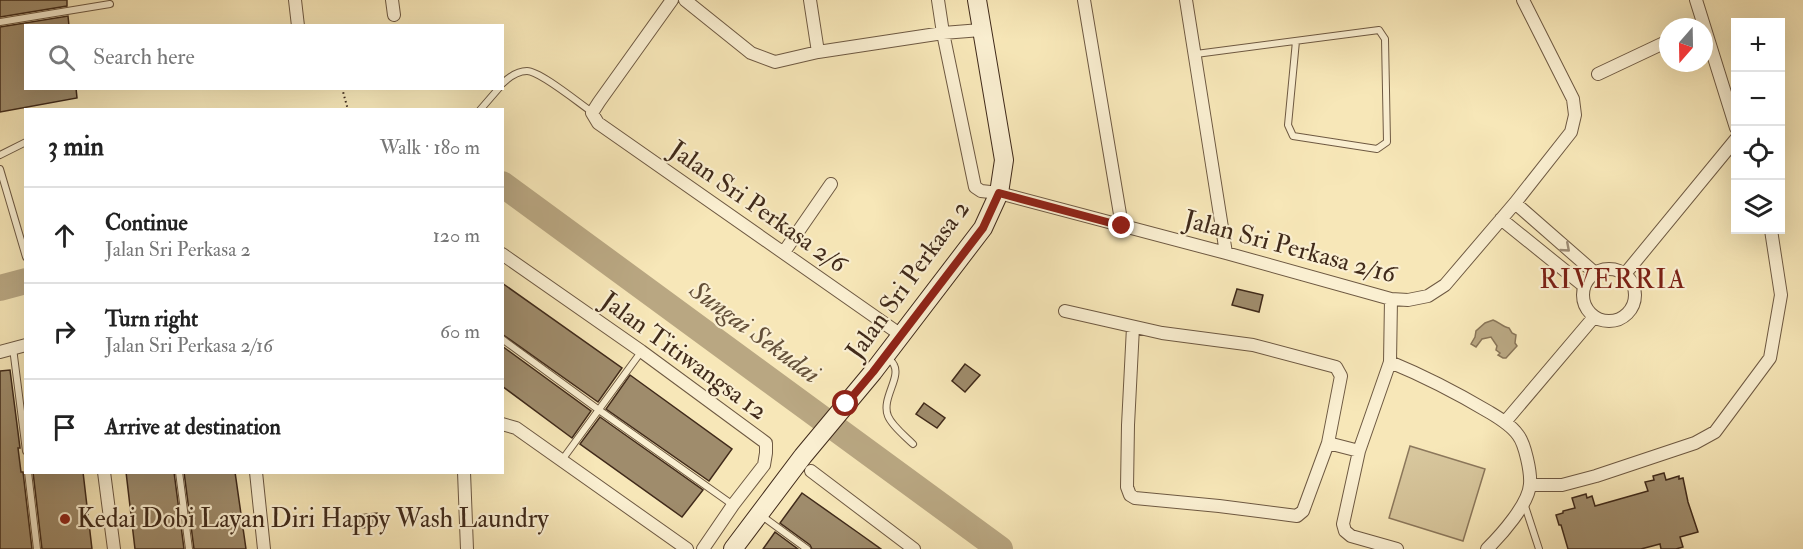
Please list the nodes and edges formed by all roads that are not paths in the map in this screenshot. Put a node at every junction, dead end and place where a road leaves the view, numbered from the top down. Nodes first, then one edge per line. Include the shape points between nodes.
1 (295, 0) edge
2 (392, 0) edge
3 (672, 0) edge
4 (685, 0) edge
5 (810, 0) edge
6 (938, 0) edge
7 (977, 0) edge
8 (1084, 0) edge
9 (1186, 0) edge
10 (1523, 0) edge
11 (1696, 0) edge
12 (110, 4) dead end
13 (394, 15) dead end
14 (1699, 18) edge
15 (0, 21) edge
16 (298, 24) edge
17 (981, 30) junction
18 (943, 33) junction
19 (1296, 41) junction
20 (1659, 45) edge
21 (818, 52) junction
22 (1196, 54) junction
23 (1713, 62) edge
24 (1598, 74) dead end
25 (504, 82) edge
26 (497, 90) edge
27 (482, 108) edge
28 (592, 113) junction
29 (1735, 126) edge
30 (24, 143) edge
31 (1731, 145) edge
32 (0, 155) edge
33 (0, 169) edge
34 (831, 184) dead end
35 (999, 193) junction
36 (1515, 203) junction
37 (1501, 219) junction
38 (1122, 226) junction
39 (1772, 234) edge
40 (24, 250) edge
41 (784, 252) junction
42 (1226, 253) junction
43 (504, 255) edge
44 (1595, 273) junction
45 (1625, 274) junction
46 (1584, 286) junction
47 (1391, 299) junction
48 (1065, 311) dead end
49 (1594, 317) junction
50 (1133, 327) junction
51 (901, 335) junction
52 (504, 340) edge
53 (19, 347) edge
54 (641, 351) junction
55 (0, 352) edge
56 (886, 355) junction
57 (1390, 362) junction
58 (599, 410) junction
59 (24, 421) edge
60 (1505, 422) junction
61 (504, 425) edge
62 (1328, 443) junction
63 (913, 444) dead end
64 (1359, 452) junction
65 (562, 460) junction
66 (807, 463) junction
67 (28, 474) edge
68 (104, 474) edge
69 (179, 474) edge
70 (256, 474) edge
71 (464, 474) edge
72 (1530, 485) junction
73 (1524, 503) junction
74 (733, 505) junction
75 (759, 514) junction
76 (912, 548) edge
77 (38, 549) edge
78 (114, 549) edge
79 (189, 549) edge
80 (264, 549) edge
81 (467, 549) edge
82 (687, 549) edge
83 (703, 549) edge
84 (733, 549) edge
85 (807, 549) edge
86 (1396, 549) edge
87 (1487, 549) edge
88 (1539, 549) edge

1 - 16 street
2 - 13 street
3 - 28 street
4 - 21 street via 751,53 776,62
5 - 21 street
6 - 18 street
7 - 17 street, Jalan Sri Perkasa 2
8 - 38 street
9 - 22 street
10 - 36 street, Jalan Sri Perkasa 2/16 via 1573,99 1575,115 1571,132
11 - 14 street
12 - 15 lane
17 - 18 street
17 - 35 street, Jalan Sri Perkasa 2 via 1004,160
18 - 21 street
18 - 35 street, Jalan Sri Perkasa 2/16 via 973,184 975,188
19 - 19 lane via 1379,30 1385,39 1387,142 1377,149 1293,136 1288,125
19 - 22 lane
20 - 24 street
22 - 42 street
23 - 29 street
25 - 28 lane via 519,72 529,71
26 - 27 lane
28 - 41 street, Jalan Sri Perkasa 2/6 via 598,123
30 - 32 lane
31 - 45 street
33 - 40 lane
34 - 41 street
35 - 38 street, Jalan Sri Perkasa 2/16
35 - 51 street, Jalan Sri Perkasa 2 via 983,228
36 - 37 street, Jalan Sri Perkasa 2/16
36 -> 44 street
37 - 46 street
37 - 47 street, Jalan Sri Perkasa 2/16 via 1445,285 1428,296
38 - 42 street, Jalan Sri Perkasa 2/16
39 - 72 street via 1781,295 1770,358 1715,432 1695,443 1596,476 1562,485
41 - 51 street, Jalan Sri Perkasa 2/6
42 - 47 street, Jalan Sri Perkasa 2/16
43 - 54 street, Jalan Titiwangsa 12
44 - 45 street via 1610,269
44 - 46 street
45 - 49 street via 1635,289 1634,307 1620,320 1602,321
46 - 49 street via 1584,303
47 - 57 street
48 - 50 street
49 - 60 street
50 - 62 street via 1253,345 1336,367 1341,376
50 - 62 street via 1127,488 1135,498 1297,516 1304,511
51 - 56 street, Jalan Sri Perkasa 2
52 - 58 lane
53 - 55 street
53 - 59 lane
54 - 58 lane
54 - 74 street, Jalan Titiwangsa 12 via 766,443 764,465
56 - 63 lane via 896,372 885,404 886,413
56 - 66 street, Jalan Sri Perkasa 2 via 846,404
57 - 60 street
57 - 64 street
58 - 65 lane
58 - 74 lane
60 - 72 street via 1519,435
61 - 65 street via 516,428
62 - 64 street
64 - 86 street via 1343,524 1351,536
65 - 82 street
66 - 75 street, Jalan Sri Perkasa 2
66 - 76 street
67 - 77 lane
68 - 78 street
69 - 79 lane
70 - 80 street
71 - 81 street
72 - 73 street
73 - 87 street
73 - 88 lane
74 - 83 street, Jalan Titiwangsa 12
75 - 84 street, Jalan Sri Perkasa 2
75 - 85 lane

